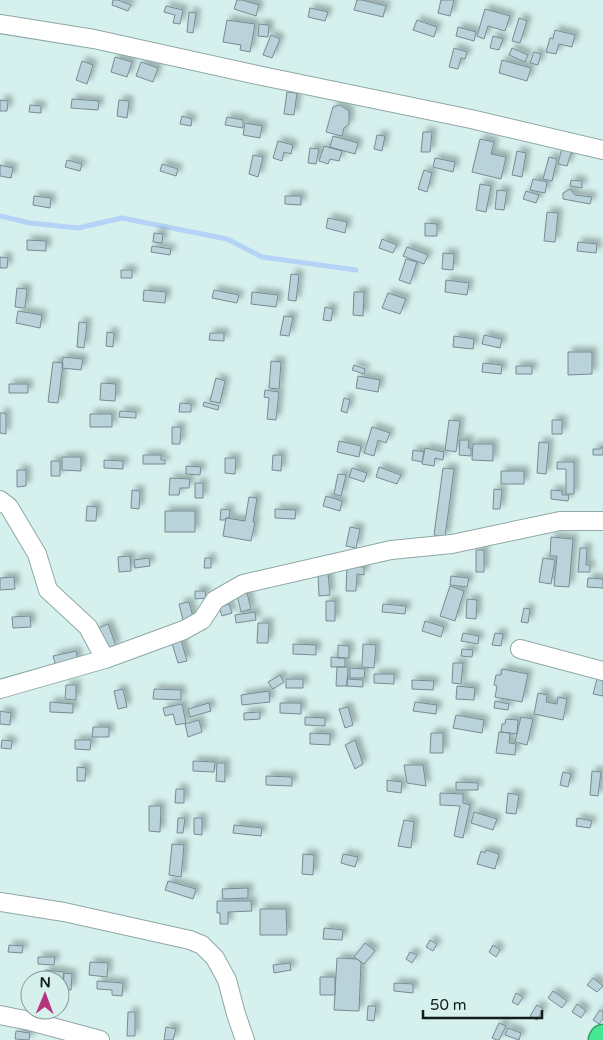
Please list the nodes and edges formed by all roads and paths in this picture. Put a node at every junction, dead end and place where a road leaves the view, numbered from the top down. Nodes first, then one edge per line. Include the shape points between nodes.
1 (0, 24) edge
2 (603, 150) edge
3 (0, 500) edge
4 (603, 521) edge
5 (520, 650) dead end
6 (105, 659) junction
7 (603, 671) edge
8 (0, 688) edge
9 (0, 902) edge
10 (0, 1015) edge
11 (100, 1040) edge
12 (245, 1040) edge

1 - 2 street via 94,39
3 - 6 street via 9,507 36,554 48,590 88,627
4 - 6 street via 560,521 452,544 391,550 243,584 215,600 202,620 184,630
5 - 7 street
6 - 8 street
9 - 12 street via 64,912 202,945 215,958 227,980
10 - 11 street

